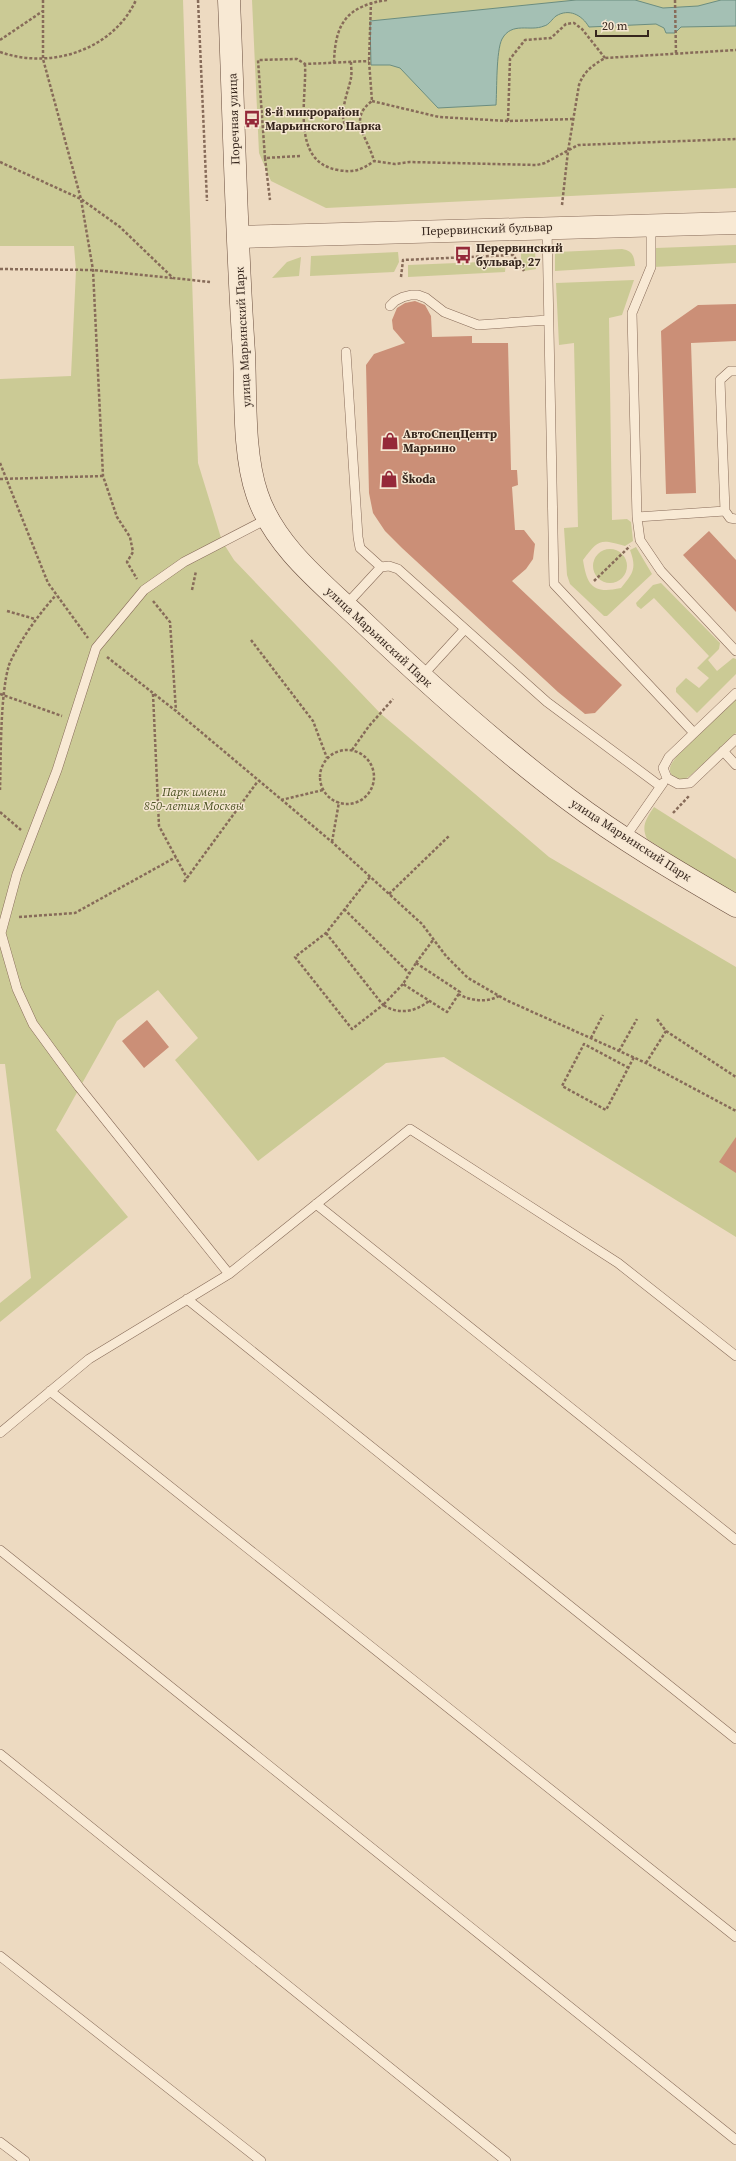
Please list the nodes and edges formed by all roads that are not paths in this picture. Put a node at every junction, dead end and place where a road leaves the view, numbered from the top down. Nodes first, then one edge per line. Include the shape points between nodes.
1 (229, 0) edge
2 (736, 223) edge
3 (651, 225) junction
4 (547, 228) junction
5 (239, 237) junction
6 (390, 306) dead end
7 (548, 320) junction
8 (346, 352) dead end
9 (736, 371) edge
10 (724, 512) junction
11 (637, 517) junction
12 (267, 518) junction
13 (736, 519) edge
14 (381, 568) junction
15 (345, 606) junction
16 (464, 630) junction
17 (736, 651) edge
18 (421, 677) junction
19 (736, 693) edge
20 (694, 733) junction
21 (736, 739) edge
22 (723, 751) junction
23 (736, 765) edge
24 (667, 778) junction
25 (660, 786) junction
26 (624, 839) junction
27 (736, 906) edge
28 (0, 933) edge
29 (316, 1204) junction
30 (229, 1274) junction
31 (187, 1299) junction
32 (736, 1356) edge
33 (50, 1391) junction
34 (0, 1433) edge
35 (736, 1540) edge
36 (0, 1550) edge
37 (736, 1739) edge
38 (0, 1754) edge
39 (736, 1937) edge
40 (0, 1956) edge
41 (736, 2140) edge
42 (0, 2142) edge
43 (25, 2161) edge
44 (262, 2161) edge
45 (506, 2161) edge

1 - 5 main road, Поречная улица
2 - 3 main road, Перервинский бульвар
3 - 4 main road, Перервинский бульвар
3 - 11 lane via 651,268 632,313
4 - 5 main road, Перервинский бульвар
4 - 7 lane
5 - 12 main road, улица Марьинский Парк via 250,462 257,496
6 - 7 lane via 403,297 418,295 444,312 478,325
7 - 20 lane via 554,584
8 - 14 lane via 358,537 360,548
9 - 10 lane via 730,371 720,380
10 - 11 lane
10 - 13 lane via 730,518
11 - 17 lane via 640,540 660,571
12 - 15 main road, улица Марьинский Парк via 300,561
12 - 28 lane via 184,562 144,590 96,648 57,770 17,874
14 - 15 lane
14 - 16 lane via 390,566 398,569
15 - 18 main road, улица Марьинский Парк
16 - 18 lane
16 - 25 lane via 547,702
18 - 26 main road, улица Марьинский Парк via 520,762 569,801
19 - 20 lane
20 - 24 lane via 669,757 663,768
21 - 22 lane
22 - 23 lane
22 - 24 lane via 690,783 678,784
24 - 25 lane
25 - 26 lane
26 - 27 main road, улица Марьинский Парк
28 - 30 lane via 17,989 33,1024 79,1087
29 - 30 lane
29 - 32 lane via 410,1129 618,1263
29 - 35 lane
30 - 31 lane
31 - 33 lane via 89,1359
31 - 37 lane
33 - 34 lane
33 - 39 lane
36 - 41 lane
38 - 45 lane
40 - 44 lane
42 - 43 lane

